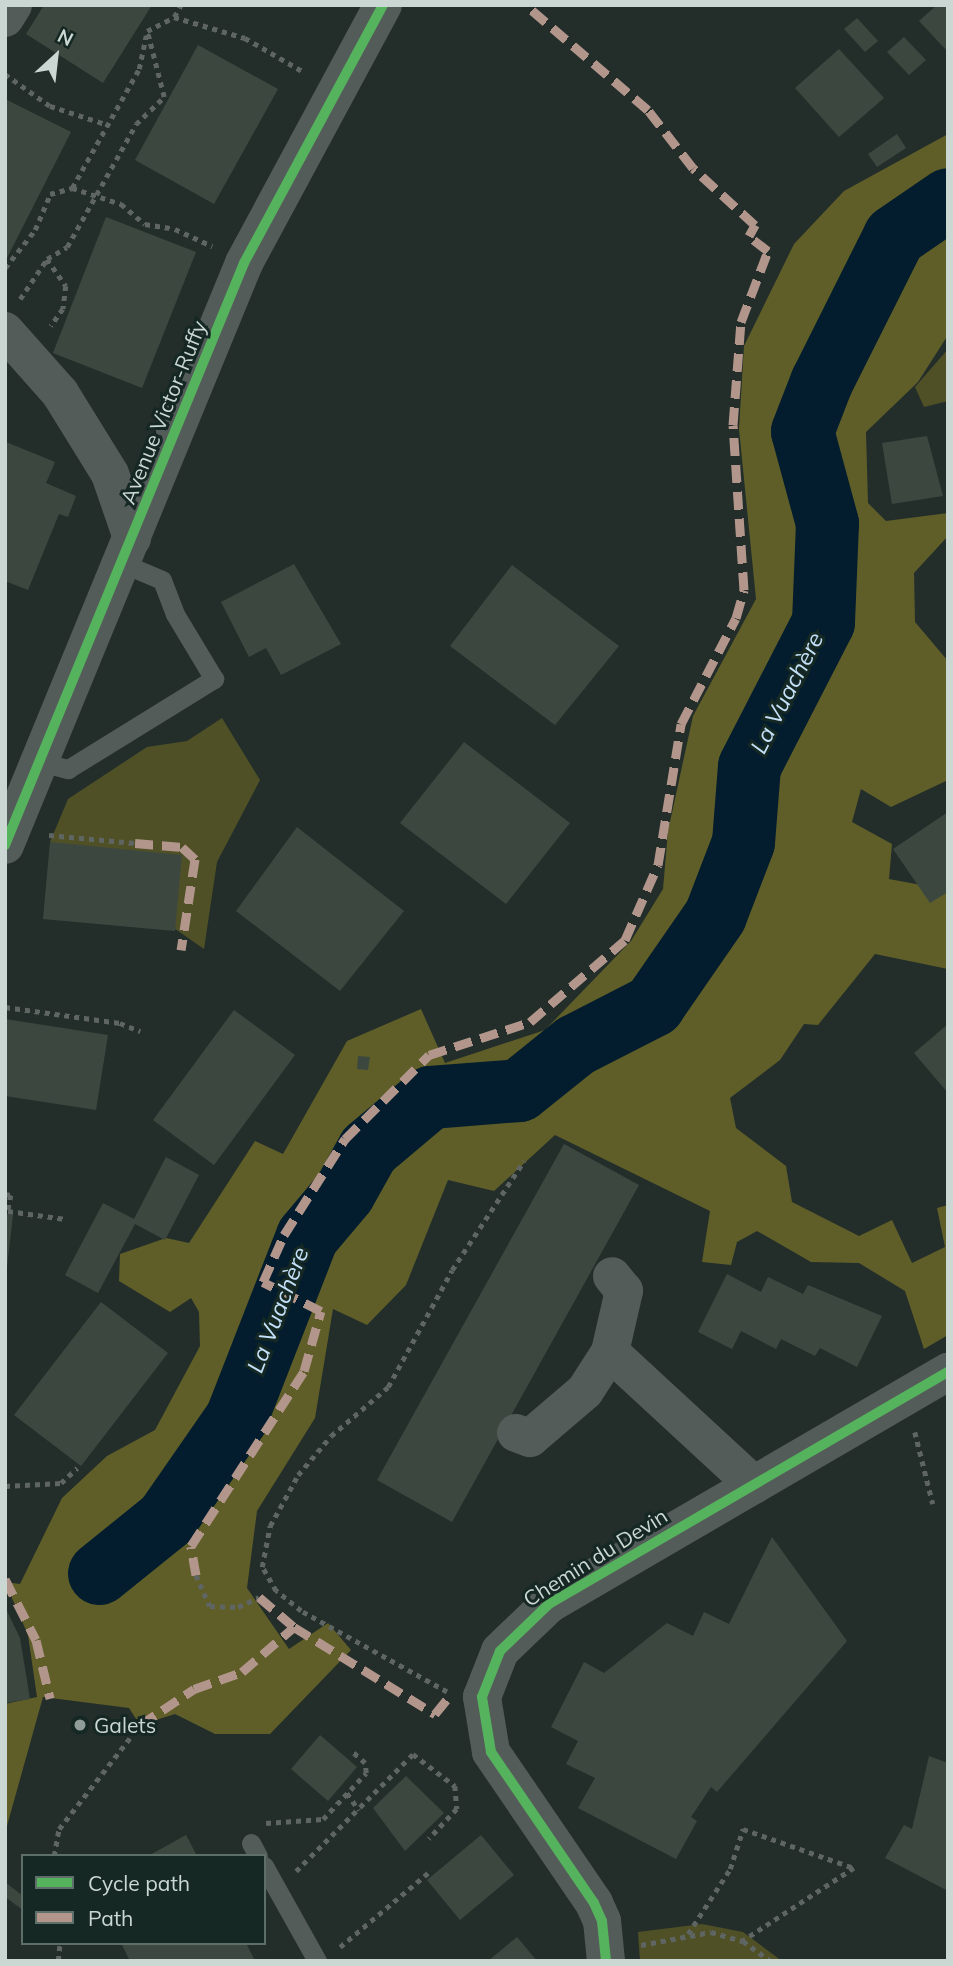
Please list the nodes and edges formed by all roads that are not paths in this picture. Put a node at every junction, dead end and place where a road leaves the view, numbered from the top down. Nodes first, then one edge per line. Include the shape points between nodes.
1 (13, 5) edge
2 (383, 5) edge
3 (5, 18) edge
4 (18, 330) edge
5 (127, 551) junction
6 (40, 762) junction
7 (5, 845) edge
8 (612, 1276) dead end
9 (610, 1352) junction
10 (948, 1372) edge
11 (585, 1391) junction
12 (664, 1406) junction
13 (516, 1433) dead end
14 (754, 1485) junction
15 (266, 1869) edge
16 (604, 1945) edge
17 (325, 1957) edge

1 - 3 street
2 - 5 street, Avenue Victor-Ruffy via 291,166 244,263
4 - 5 street, Avenue Victor-Ruffy via 110,474
5 - 6 street, Avenue Victor-Ruffy
5 - 6 lane via 162,580 175,614 214,679 68,769
6 - 7 street, Avenue Victor-Ruffy
8 - 9 street via 624,1291
9 - 11 street
9 - 12 street
10 - 14 street, Chemin du Devin
11 - 12 street
11 - 13 street via 530,1438
12 - 14 street
14 - 16 street, Chemin du Devin via 549,1604 514,1633 488,1674 482,1722 491,1752
15 - 17 lane

